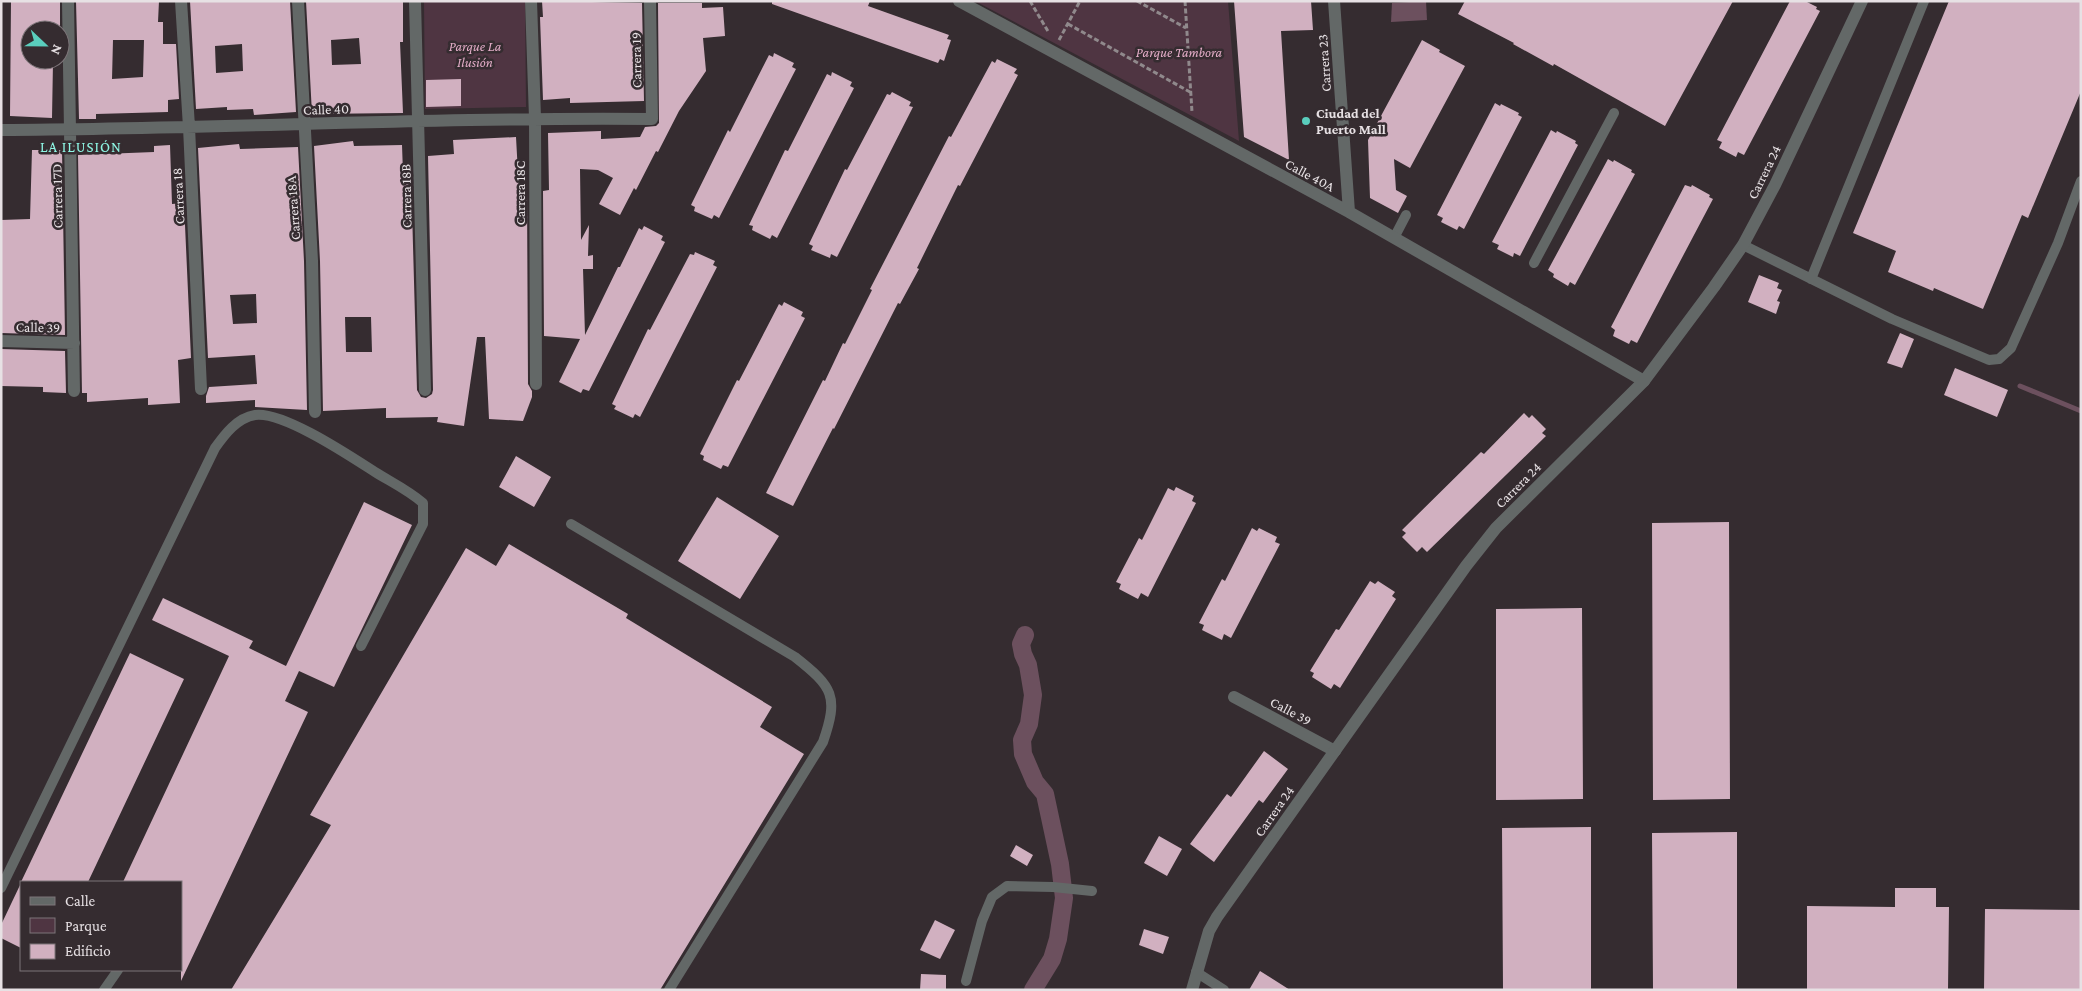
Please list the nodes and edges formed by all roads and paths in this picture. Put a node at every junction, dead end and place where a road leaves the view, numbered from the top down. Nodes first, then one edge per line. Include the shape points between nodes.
1 (68, 1) edge
2 (181, 1) edge
3 (298, 1) edge
4 (415, 1) edge
5 (531, 1) edge
6 (650, 1) edge
7 (959, 1) edge
8 (1030, 1) edge
9 (1080, 1) edge
10 (1137, 1) edge
11 (1185, 1) edge
12 (1334, 1) edge
13 (1862, 1) edge
14 (1924, 1) edge
15 (1068, 24) junction
16 (1186, 29) junction
17 (1190, 92) junction
18 (1614, 113) dead end
19 (535, 118) junction
20 (652, 119) joint
21 (419, 121) junction
22 (303, 125) junction
23 (190, 127) junction
24 (1190, 127) junction
25 (1, 130) edge
26 (71, 130) junction
27 (2081, 181) edge
28 (2078, 200) edge
29 (1349, 212) junction
30 (1406, 215) dead end
31 (1394, 238) junction
32 (1744, 245) junction
33 (1534, 263) dead end
34 (1811, 279) junction
35 (1, 342) edge
36 (74, 343) junction
37 (1644, 381) junction
38 (536, 384) dead end
39 (201, 389) dead end
40 (425, 390) dead end
41 (74, 391) dead end
42 (315, 412) dead end
43 (571, 524) dead end
44 (361, 646) dead end
45 (1234, 697) dead end
46 (1335, 751) junction
47 (1, 888) edge
48 (1092, 891) dead end
49 (117, 971) edge
50 (1196, 972) junction
51 (966, 981) dead end
52 (104, 990) edge
53 (669, 990) edge
54 (1192, 990) edge
55 (1224, 990) edge

1 - 26 street, Carrera 17D
2 - 23 street, Carrera 18
3 - 22 street, Carrera 18A
4 - 21 street, Carrera 18B
5 - 19 street, Carrera 18C
6 - 20 street, Carrera 19
7 - 24 street, Calle 40A
8 - 15 path via 1056,44
9 - 15 path
10 - 16 path
11 - 16 path
12 - 29 street, Carrera 23
13 - 32 street, Carrera 24 via 1776,185
14 - 34 lane
15 - 17 path
16 - 17 path
17 - 24 path
18 - 33 lane
19 - 20 street, Calle 40
19 - 21 street, Calle 40
19 - 38 street, Carrera 18C
21 - 22 street, Calle 40
21 - 40 street, Carrera 18B
22 - 23 street, Calle 40
22 - 42 street, Carrera 18A via 312,261
23 - 26 street, Calle 40
23 - 39 street, Carrera 18
24 - 29 street, Calle 40A
25 - 26 street, Calle 40
26 - 36 street, Carrera 17D
27 - 28 lane
28 - 34 lane via 2011,348 1999,360 1989,360 1961,349
29 - 31 street, Calle 40A
30 - 31 lane
31 - 37 street, Calle 40A
32 - 34 lane
32 - 37 street, Carrera 24
35 - 36 street, Calle 39
36 - 41 street, Carrera 17D
37 - 46 street, Carrera 24 via 1496,528
43 - 53 lane via 796,657 818,675 832,701 823,742
44 - 47 lane via 423,524 423,503 411,492 293,425 267,415 247,417 228,431 215,448
45 - 46 street, Calle 39
46 - 50 street, Carrera 24 via 1212,925
48 - 51 lane via 1006,886 992,897
49 - 52 lane
50 - 54 street, Carrera 24
50 - 55 lane

